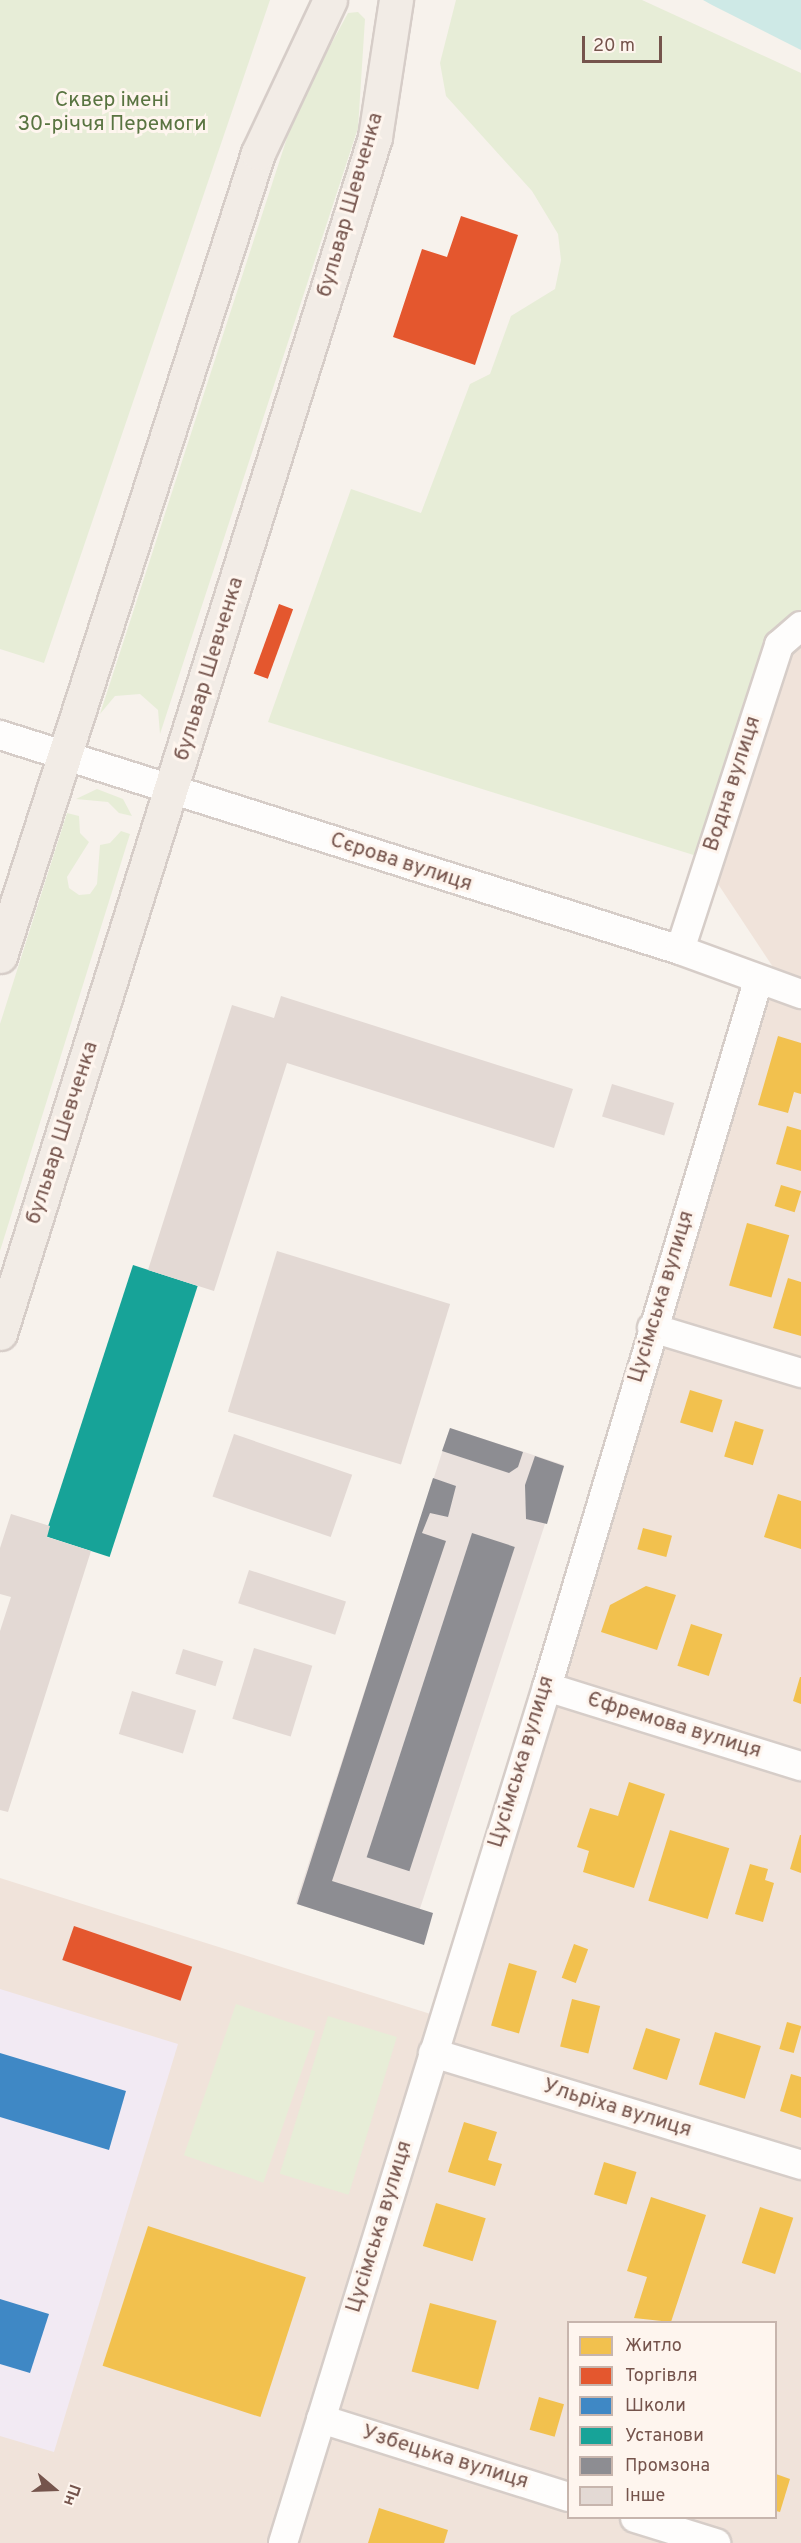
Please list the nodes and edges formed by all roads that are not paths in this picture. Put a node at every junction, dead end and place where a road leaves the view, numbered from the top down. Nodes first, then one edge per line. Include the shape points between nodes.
1 (330, 0) edge
2 (396, 0) edge
3 (801, 626) edge
4 (0, 735) edge
5 (64, 756) junction
6 (172, 790) junction
7 (680, 950) junction
8 (0, 956) edge
9 (758, 981) junction
10 (801, 994) edge
11 (652, 1328) junction
12 (0, 1333) edge
13 (801, 1373) edge
14 (547, 1687) junction
15 (801, 1766) edge
16 (433, 2054) junction
17 (801, 2165) edge
18 (321, 2419) junction
19 (567, 2497) edge
20 (641, 2519) edge
21 (283, 2543) edge
22 (716, 2543) edge

1 - 5 main road via 258,153
2 - 6 main road, бульвар Шевченка via 375,137
3 - 7 street, Водна вулиця via 779,645
4 - 5 street, Сєрова вулиця
5 - 6 street, Сєрова вулиця
5 - 8 main road
6 - 7 street, Сєрова вулиця
6 - 12 main road, бульвар Шевченка
7 - 9 street, Сєрова вулиця
9 - 10 street, Сєрова вулиця
9 - 11 street, Цусімська вулиця
11 - 13 street
11 - 14 street, Цусімська вулиця
14 - 15 street, Єфремова вулиця
14 - 16 street, Цусімська вулиця
16 - 17 street, Ульріха вулиця
16 - 18 street, Цусімська вулиця
18 - 19 street, Узбецька вулиця
18 - 21 street, Цусімська вулиця
20 - 22 street

